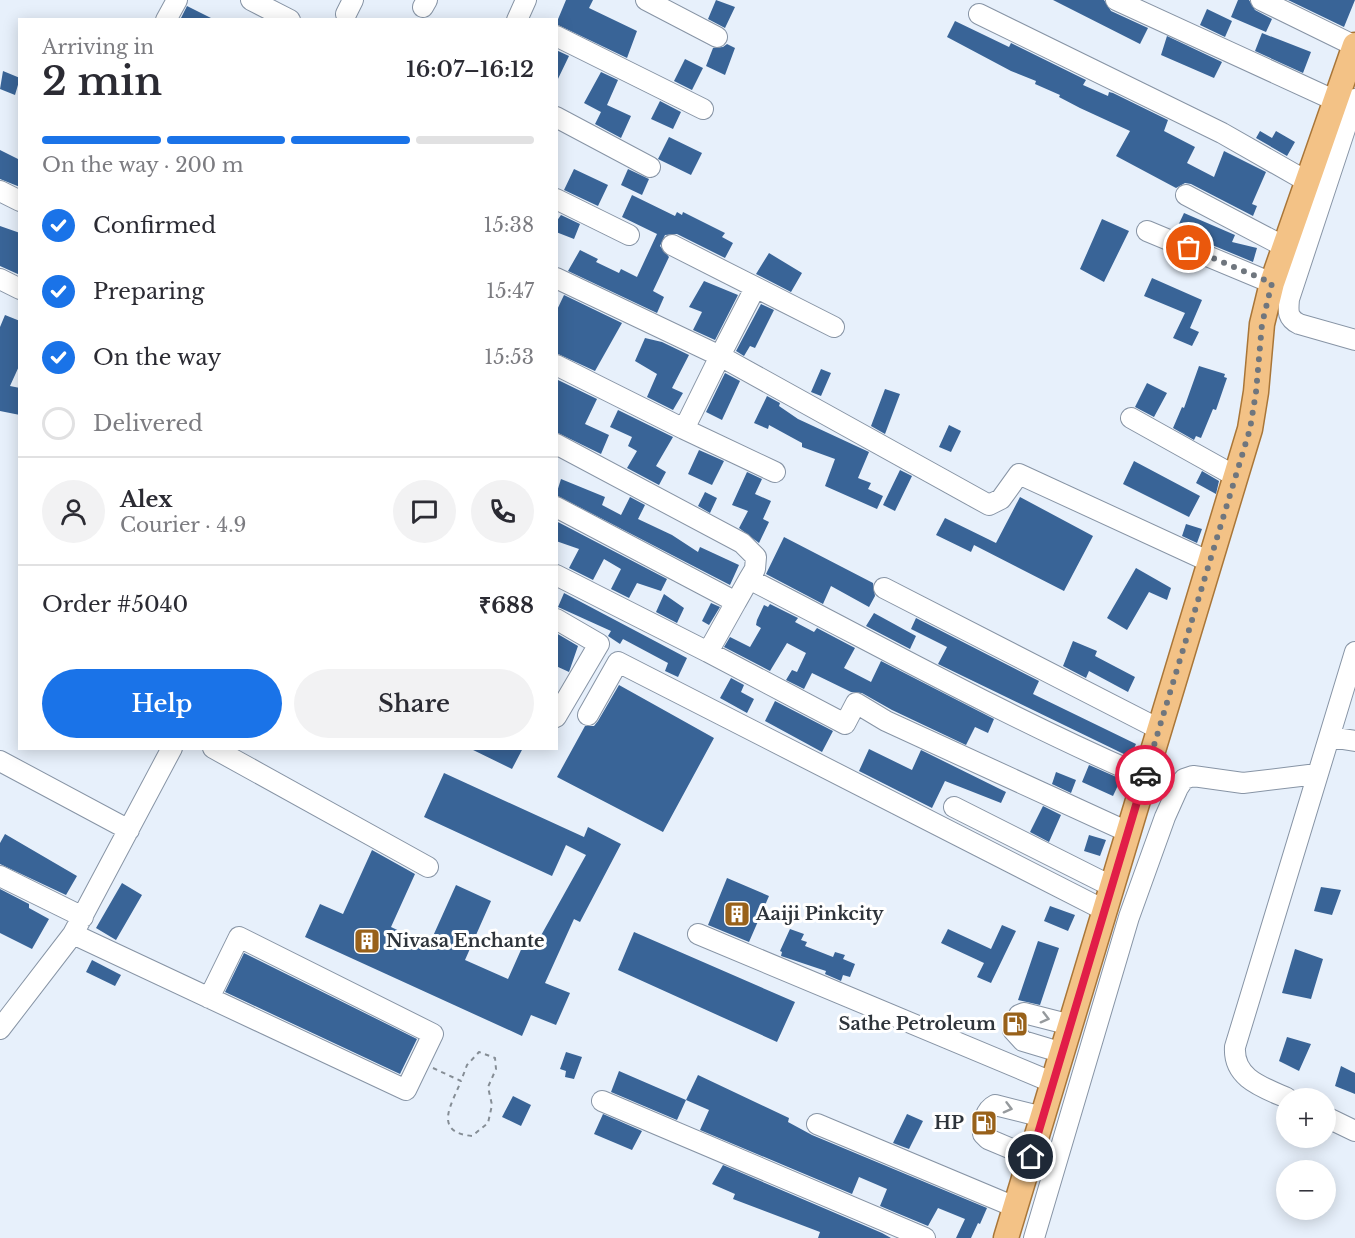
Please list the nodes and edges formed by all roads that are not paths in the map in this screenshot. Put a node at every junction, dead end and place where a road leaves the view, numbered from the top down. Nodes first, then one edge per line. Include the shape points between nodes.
1 (177, 0) edge
2 (251, 0) edge
3 (646, 0) edge
4 (1116, 0) edge
5 (1261, 0) edge
6 (1288, 6) edge
7 (979, 14) dead end
8 (167, 18) edge
9 (286, 18) edge
10 (558, 37) edge
11 (717, 37) dead end
12 (1355, 45) edge
13 (1346, 100) edge
14 (704, 109) dead end
15 (558, 118) edge
16 (650, 167) dead end
17 (1308, 182) junction
18 (0, 191) edge
19 (1186, 195) dead end
20 (18, 200) edge
21 (558, 200) edge
22 (1147, 231) dead end
23 (628, 235) dead end
24 (672, 244) dead end
25 (1285, 247) junction
26 (0, 279) edge
27 (558, 279) edge
28 (1272, 283) junction
29 (18, 288) edge
30 (755, 288) junction
31 (834, 327) dead end
32 (1355, 340) edge
33 (720, 356) junction
34 (558, 366) edge
35 (1131, 418) dead end
36 (684, 429) junction
37 (558, 445) edge
38 (775, 472) dead end
39 (1235, 476) junction
40 (558, 508) edge
41 (1210, 562) junction
42 (558, 576) edge
43 (749, 579) junction
44 (884, 588) dead end
45 (736, 603) junction
46 (558, 620) edge
47 (708, 652) junction
48 (1355, 652) edge
49 (565, 683) edge
50 (558, 709) edge
51 (588, 715) dead end
52 (1159, 729) junction
53 (1330, 737) junction
54 (1355, 741) edge
55 (171, 750) edge
56 (217, 750) edge
57 (0, 761) edge
58 (1317, 774) junction
59 (1145, 777) junction
60 (954, 807) dead end
61 (129, 830) junction
62 (1128, 832) junction
63 (428, 867) dead end
64 (0, 876) edge
65 (1113, 887) junction
66 (1106, 911) junction
67 (78, 925) junction
68 (698, 933) dead end
69 (209, 998) junction
70 (2, 1022) edge
71 (1071, 1025) junction
72 (1063, 1053) junction
73 (1054, 1083) junction
74 (1276, 1092) edge
75 (602, 1101) dead end
76 (1043, 1118) junction
77 (1336, 1122) edge
78 (817, 1124) dead end
79 (1355, 1131) edge
80 (1031, 1157) junction
81 (1015, 1207) junction
82 (925, 1238) edge
83 (1006, 1238) edge
84 (1034, 1238) edge

1 - 8 street
2 - 9 street
3 - 11 street
4 - 13 street
5 - 6 street
6 - 12 street
7 - 17 street via 1222,133
10 - 14 street
12 - 13 main road
13 - 17 main road
13 - 32 street via 1288,312 1299,324
15 - 16 street
17 - 25 main road
18 - 20 street
19 - 25 street
21 - 23 street
22 - 28 street
24 - 30 street
25 - 28 main road
26 - 29 street
27 - 33 street
28 - 39 main road via 1262,324 1250,429
30 - 31 street
30 - 33 street
33 - 36 street
33 - 41 street via 989,505 1001,499 1019,474
34 - 36 street
35 - 39 street
36 - 38 street
37 - 43 street via 742,543 756,557
39 - 41 main road
40 - 45 street
41 - 52 main road
42 - 47 street
43 - 45 street
43 - 59 street via 974,697
44 - 52 street
45 - 47 street
46 - 49 street via 599,644
47 - 62 street via 845,724 856,703 886,721
48 - 53 street
49 - 50 street
51 - 66 street via 618,662
52 - 59 main road
53 - 54 street
53 - 58 street
55 - 61 street
56 - 63 street
57 - 61 street
58 - 74 street via 1235,1047 1234,1059 1242,1074
58 - 84 street via 1244,783 1193,776 1178,788 1129,917
59 - 62 main road
60 - 65 street
61 - 67 street
62 - 65 main road
64 - 67 street
65 - 66 main road
66 - 71 main road
67 - 69 street
67 - 70 street
68 - 73 street
69 - 69 street via 239,937 433,1034 406,1090
71 - 72 main road
72 -> 71 street via 1023,1041 1013,1030 1019,1015 1024,1013
72 - 73 main road
73 - 76 main road
75 - 82 street
76 - 80 main road
80 -> 76 street via 988,1139 983,1134 984,1121 995,1105
77 - 79 street
78 - 81 street
80 - 81 main road
81 - 83 main road

